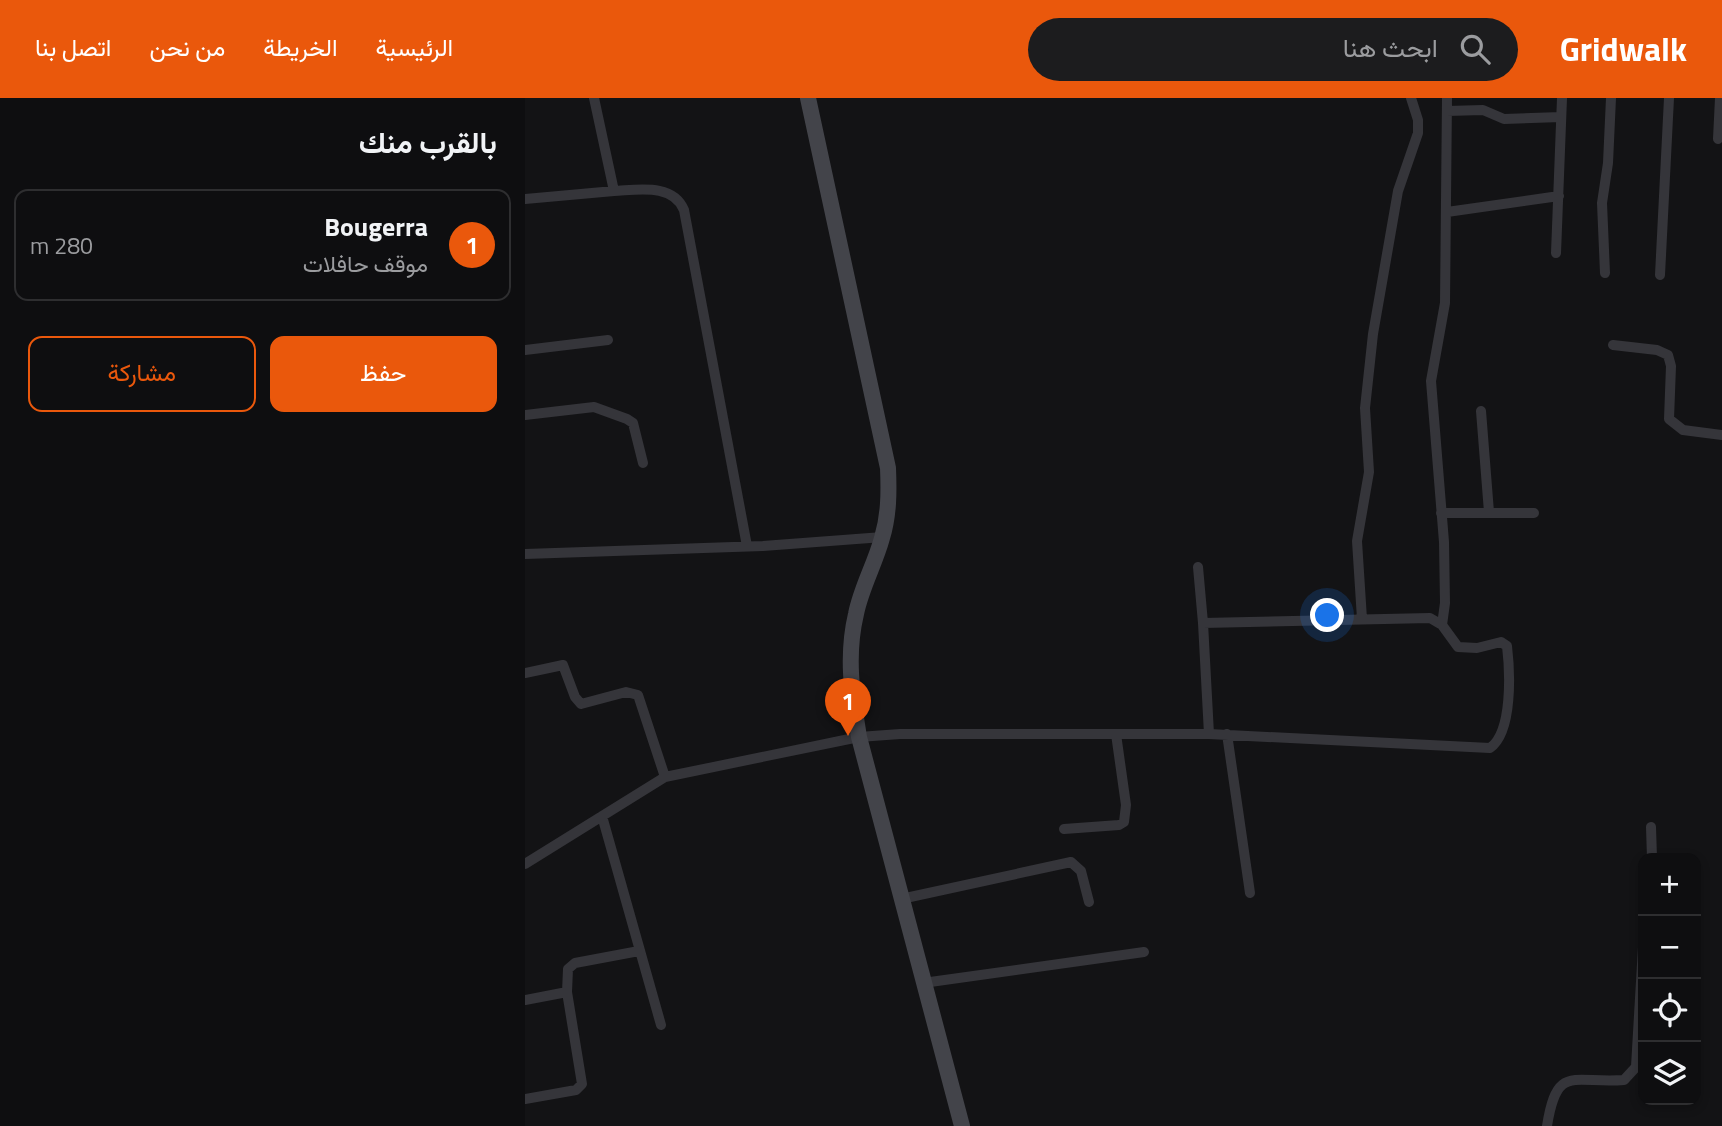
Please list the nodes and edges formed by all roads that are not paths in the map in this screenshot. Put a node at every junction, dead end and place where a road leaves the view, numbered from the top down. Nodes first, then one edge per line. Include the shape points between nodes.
1 (593, 98) edge
2 (808, 98) edge
3 (1411, 98) edge
4 (1447, 98) edge
5 (1562, 98) edge
6 (1611, 98) edge
7 (1669, 98) edge
8 (1720, 98) edge
9 (1447, 111) junction
10 (1561, 117) junction
11 (1718, 139) dead end
12 (614, 191) junction
13 (1559, 196) junction
14 (525, 199) edge
15 (1447, 212) junction
16 (1556, 253) dead end
17 (1605, 273) dead end
18 (1660, 275) dead end
19 (608, 340) dead end
20 (1613, 345) dead end
21 (525, 350) edge
22 (1481, 411) dead end
23 (525, 415) edge
24 (1722, 435) edge
25 (643, 463) dead end
26 (1489, 512) junction
27 (1441, 513) junction
28 (1534, 513) dead end
29 (883, 537) junction
30 (747, 546) junction
31 (525, 554) edge
32 (1198, 567) dead end
33 (1362, 619) junction
34 (1203, 623) junction
35 (1442, 625) junction
36 (525, 673) edge
37 (1116, 734) junction
38 (1209, 734) junction
39 (1227, 734) junction
40 (859, 737) junction
41 (665, 777) junction
42 (602, 816) junction
43 (1651, 827) dead end
44 (1064, 829) dead end
45 (1652, 853) edge
46 (525, 864) edge
47 (1250, 893) dead end
48 (901, 899) junction
49 (1089, 902) dead end
50 (639, 951) junction
51 (1144, 952) dead end
52 (1642, 979) edge
53 (923, 983) junction
54 (567, 992) junction
55 (525, 1000) edge
56 (661, 1026) dead end
57 (525, 1099) edge
58 (962, 1126) edge
59 (1547, 1126) edge

1 - 12 street
2 - 29 main road via 884,443 889,495
3 - 33 street via 1418,133 1398,191 1364,408 1369,471 1357,541
4 - 9 street
5 - 10 street
6 - 17 street via 1602,203
7 - 18 street
8 - 11 street
9 - 10 street via 1483,110 1504,119
9 - 15 street
10 - 13 street
12 - 14 street
12 - 30 street via 666,192 680,200
13 - 15 street
13 - 16 street
15 - 27 street via 1445,303 1431,381
19 - 21 street
20 - 24 street via 1668,355 1669,419 1683,430
22 - 26 street
23 - 25 street via 594,407 627,419 633,423
26 - 27 street
26 - 28 street
27 - 35 street
29 - 30 street
29 - 40 main road via 856,612 849,651
30 - 31 street
32 - 34 street
33 - 34 street
33 - 35 street via 1430,618
34 - 38 street
35 - 39 street via 1458,647 1501,642 1507,646 1507,711 1499,738 1490,748
36 - 41 street via 563,665 581,704 626,692 638,695
37 - 38 street
37 - 40 street
37 - 44 street via 1126,805 1124,822
38 - 39 street
39 - 47 street
40 - 41 street
40 - 48 main road
41 - 42 street
42 - 46 street
42 - 50 street
43 - 45 street
48 - 49 street via 1071,862 1081,871
48 - 53 main road
50 - 54 street via 571,966
50 - 56 street
51 - 53 street
52 - 59 street via 1638,1056 1632,1074 1625,1080 1563,1083 1552,1096
53 - 58 main road
54 - 55 street
54 - 57 street via 582,1084 576,1090

